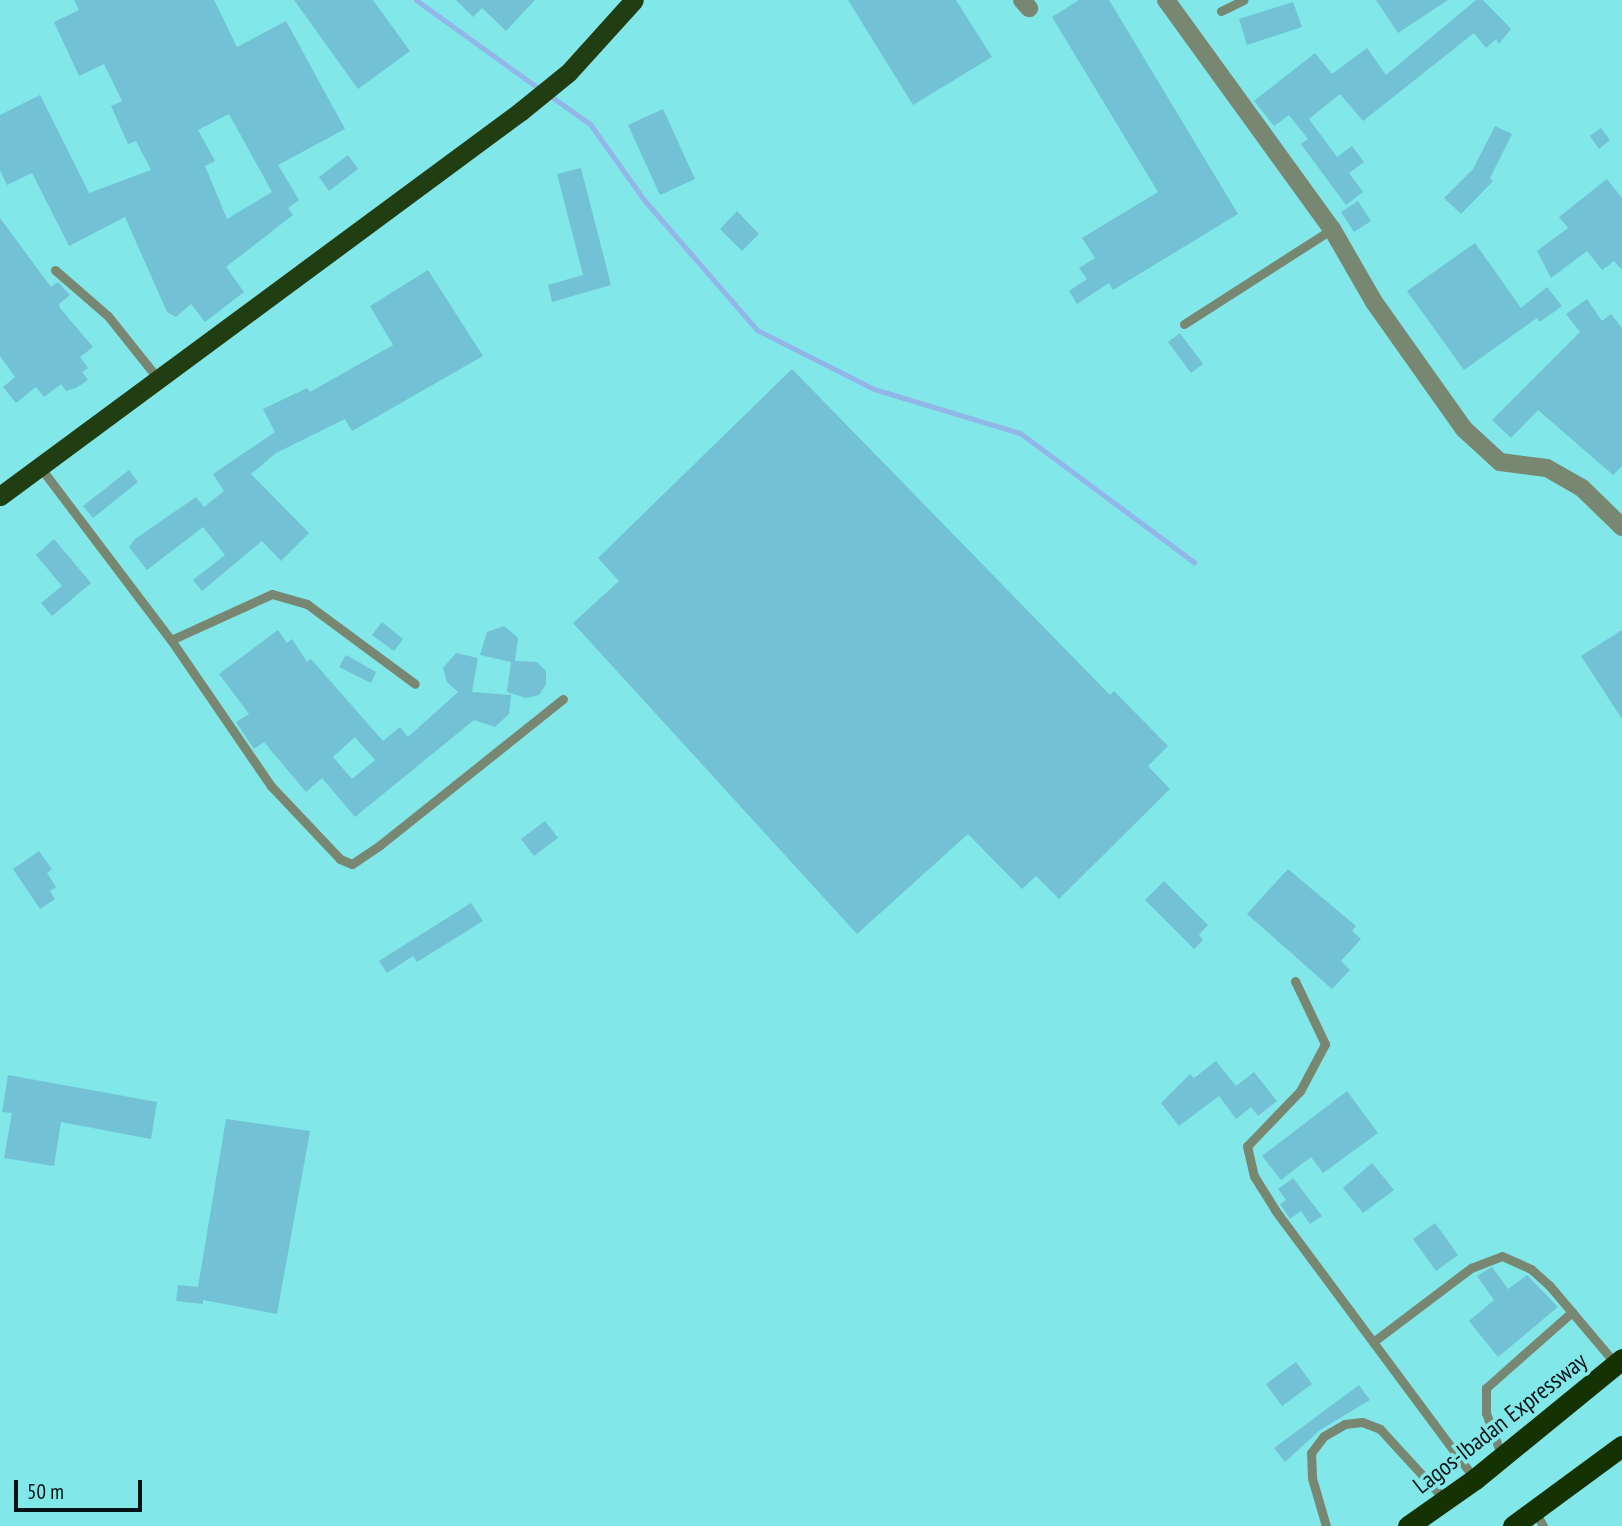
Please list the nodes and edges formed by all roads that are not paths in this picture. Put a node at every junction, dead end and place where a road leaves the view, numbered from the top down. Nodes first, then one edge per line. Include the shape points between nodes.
1 (634, 0) edge
2 (1166, 0) edge
3 (1244, 0) edge
4 (1221, 11) dead end
5 (1332, 229) junction
6 (55, 270) dead end
7 (1184, 324) dead end
8 (159, 380) junction
9 (39, 465) junction
10 (0, 496) edge
11 (1622, 527) edge
12 (171, 640) junction
13 (415, 684) dead end
14 (563, 699) dead end
15 (1295, 981) dead end
16 (1572, 1312) junction
17 (1373, 1342) junction
18 (1619, 1362) edge
19 (1622, 1446) edge
20 (1502, 1457) junction
21 (1475, 1479) junction
22 (1446, 1502) junction
23 (1539, 1518) edge
24 (1326, 1526) edge
25 (1408, 1526) edge
26 (1513, 1526) edge

1 - 8 highway via 568,72 521,111
2 - 5 street
3 - 4 lane
5 - 7 lane
5 - 11 street via 1374,302 1464,429 1500,462 1547,468 1582,488
6 - 8 lane via 108,316
8 - 9 highway
9 - 10 highway
9 - 12 lane
12 - 13 lane via 272,594 307,604
12 - 14 lane via 271,786 340,859 352,864
15 - 17 lane via 1325,1044 1300,1091 1247,1146 1254,1176 1275,1210
16 - 17 lane via 1531,1269 1502,1256 1471,1268
16 - 18 lane
16 - 20 lane via 1486,1388 1486,1413
17 - 21 lane
18 - 20 highway, Lagos-Ibadan Expressway
19 - 23 highway
20 - 21 highway, Lagos-Ibadan Expressway
21 - 22 highway, Lagos-Ibadan Expressway
22 - 24 lane via 1380,1429 1362,1422 1345,1424 1324,1436 1311,1453 1312,1478
22 - 25 highway, Lagos-Ibadan Expressway
23 - 26 highway

